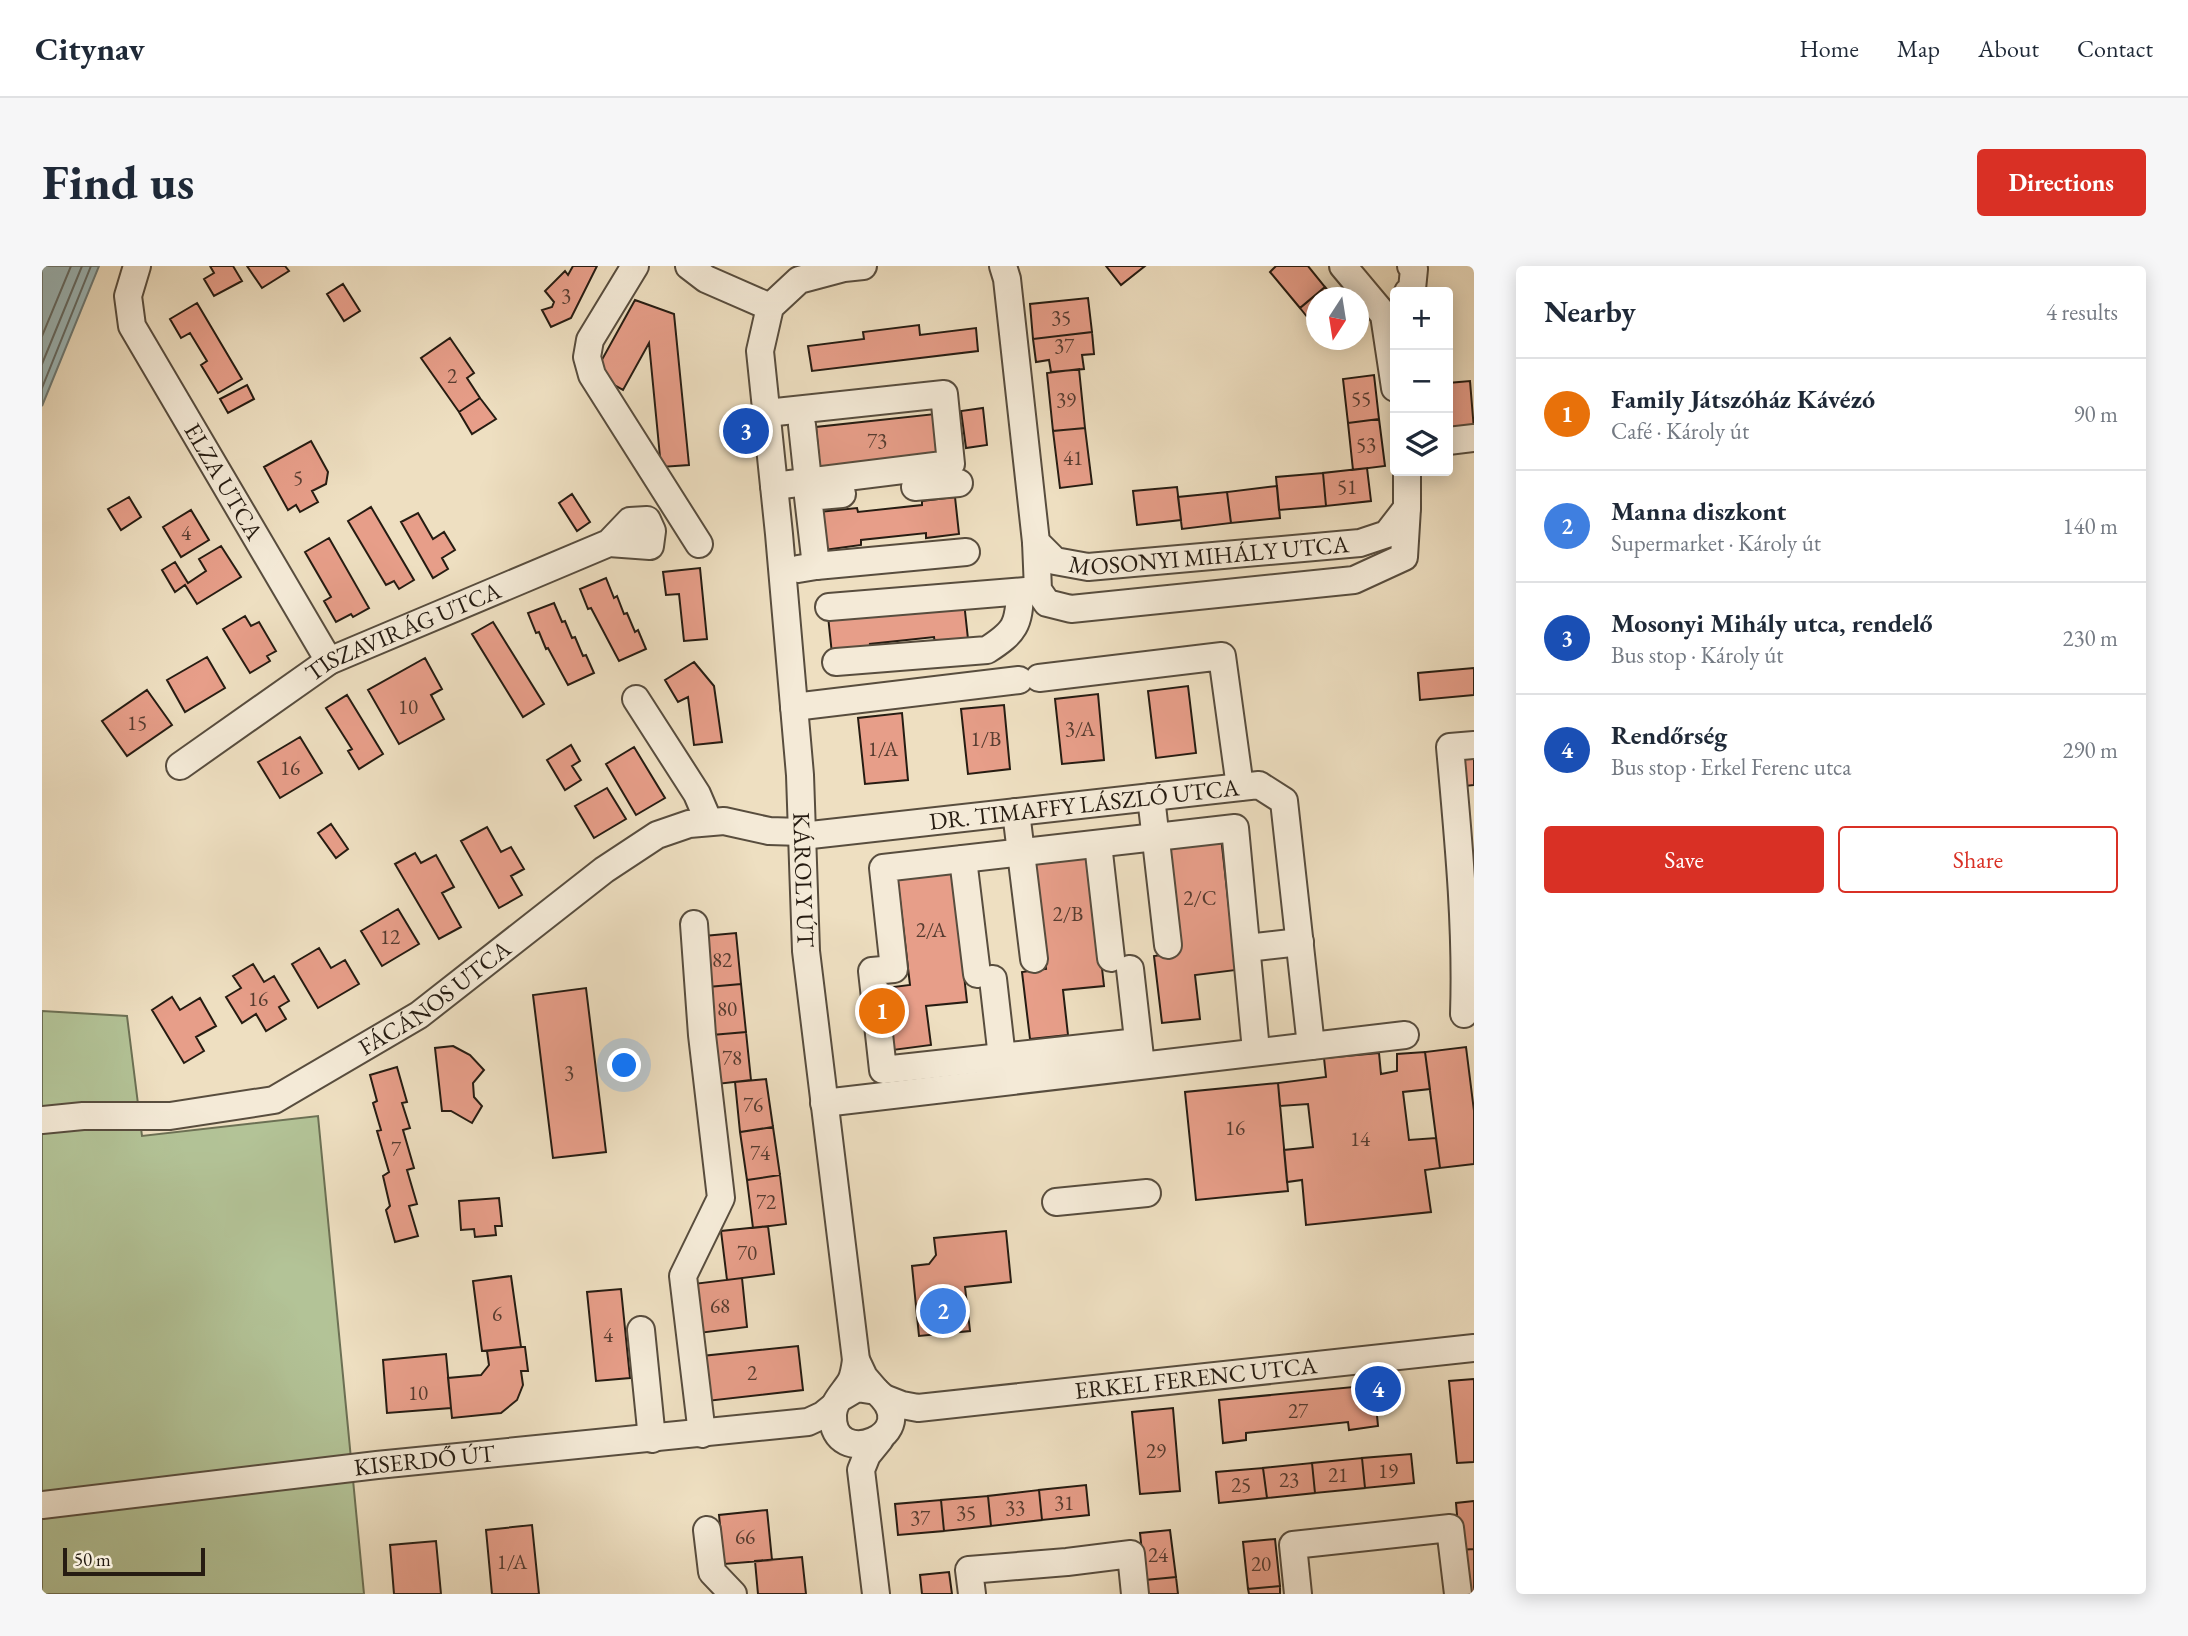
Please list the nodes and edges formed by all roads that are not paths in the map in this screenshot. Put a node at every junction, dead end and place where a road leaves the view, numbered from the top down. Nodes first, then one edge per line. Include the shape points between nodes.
1 (137, 266) edge
2 (635, 266) edge
3 (689, 266) edge
4 (863, 266) edge
5 (1003, 266) edge
6 (1343, 266) edge
7 (1411, 266) edge
8 (1412, 287) edge
9 (770, 307) junction
10 (1390, 310) edge
11 (765, 406) junction
12 (802, 425) dead end
13 (1474, 438) edge
14 (1453, 440) edge
15 (1407, 476) edge
16 (808, 481) junction
17 (959, 482) dead end
18 (774, 486) junction
19 (1407, 508) junction
20 (1036, 542) junction
21 (699, 544) dead end
22 (650, 547) dead end
23 (966, 552) dead end
24 (816, 566) junction
25 (782, 572) junction
26 (1029, 591) junction
27 (829, 607) dead end
28 (329, 661) junction
29 (836, 663) dead end
30 (636, 699) dead end
31 (794, 707) junction
32 (1462, 746) edge
33 (180, 766) dead end
34 (1240, 787) junction
35 (1151, 797) junction
36 (1016, 812) junction
37 (709, 822) junction
38 (878, 828) junction
39 (802, 834) junction
40 (1156, 838) junction
41 (1098, 844) junction
42 (1021, 852) junction
43 (963, 859) junction
44 (883, 868) junction
45 (1468, 902) edge
46 (694, 924) dead end
47 (1300, 942) junction
48 (1168, 945) dead end
49 (1247, 948) junction
50 (1034, 959) dead end
51 (1464, 1014) dead end
52 (1405, 1035) dead end
53 (1255, 1040) dead end
54 (1311, 1046) junction
55 (1139, 1054) junction
56 (1003, 1069) junction
57 (824, 1102) junction
58 (42, 1120) edge
59 (1147, 1193) dead end
60 (1056, 1202) dead end
61 (642, 1330) dead end
62 (1474, 1348) edge
63 (856, 1360) junction
64 (880, 1394) junction
65 (837, 1402) junction
66 (918, 1408) junction
67 (808, 1422) junction
68 (702, 1434) junction
69 (883, 1436) junction
70 (842, 1437) junction
71 (652, 1439) junction
72 (861, 1470) junction
73 (42, 1505) edge
74 (707, 1530) dead end
75 (733, 1594) edge
76 (876, 1594) edge
77 (972, 1594) edge
78 (1135, 1594) edge
79 (1298, 1594) edge
80 (1458, 1594) edge

1 - 28 street, ELZA UTCA via 128,296 132,326
2 - 21 street via 590,340 587,357 592,375
3 - 9 street
4 - 9 street via 799,281
5 - 20 street, MOSONYI MIHÁLY UTCA
6 - 10 street
7 - 8 street
9 - 11 street via 760,351
11 - 16 street via 776,412 944,394 951,464
11 - 18 street, KÁROLY ÚT
12 - 16 street
13 - 14 street
15 - 19 street
16 - 18 street
17 - 24 street via 808,497
18 - 25 street, KÁROLY ÚT
19 - 20 street, MOSONYI MIHÁLY UTCA via 1387,534 1360,543 1088,568 1055,561
19 - 26 street via 1404,556 1354,580 1071,609 1047,603
20 - 26 street
22 - 28 street, TISZAVIRÁG UTCA via 609,543
23 - 24 street
24 - 25 street
25 - 31 street, KÁROLY ÚT
26 - 27 street
26 - 29 street via 1007,637 987,650
28 - 33 street, TISZAVIRÁG UTCA
30 - 37 street via 697,794
31 - 34 street via 1222,656
31 - 39 street, KÁROLY ÚT
32 - 45 street
34 - 35 street, DR. TIMAFFY LÁSZLÓ UTCA
34 - 47 street, DR. TIMAFFY LÁSZLÓ UTCA via 1259,785 1284,801
35 - 36 street, DR. TIMAFFY LÁSZLÓ UTCA
35 - 40 street
36 - 38 street, DR. TIMAFFY LÁSZLÓ UTCA
36 - 42 street
37 - 39 street, FÁCÁNOS UTCA
37 - 58 street, FÁCÁNOS UTCA via 657,835 604,870 419,1015 274,1100 170,1116 83,1115
38 - 39 street, DR. TIMAFFY LÁSZLÓ UTCA
38 - 44 street
39 - 57 street, KÁROLY ÚT via 806,951
40 - 41 street
40 - 48 street
40 - 49 street via 1236,828
41 - 42 street
41 - 55 street
42 - 43 street
42 - 50 street
43 - 44 street
43 - 56 street
44 - 56 street via 894,969 872,971 883,1070
45 - 51 street
46 - 68 street via 721,1198 683,1276
47 - 49 street
47 - 54 street, DR. TIMAFFY LÁSZLÓ UTCA
49 - 53 street
52 - 54 street
54 - 55 street
55 - 56 street
56 - 57 street
57 - 63 street, KÁROLY ÚT
59 - 60 street
61 - 71 street
62 - 66 street, ERKEL FERENC UTCA
63 - 64 street, KÁROLY ÚT
63 - 65 street, KÁROLY ÚT via 852,1379
64 - 65 street via 857,1388
64 - 66 street, ERKEL FERENC UTCA
64 - 69 street via 891,1415
65 - 67 street, KISERDŐ ÚT
65 - 70 street via 833,1416
66 - 69 street, ERKEL FERENC UTCA via 899,1417
67 - 68 street, KISERDŐ ÚT
67 - 70 street, KISERDŐ ÚT
68 - 71 street, KISERDŐ ÚT
69 - 70 street via 863,1445
69 - 72 street
70 - 72 street
71 - 73 street, KISERDŐ ÚT via 377,1465
72 - 76 street
74 - 75 street via 712,1572
77 - 78 street via 970,1570 1130,1554
79 - 80 street via 1293,1545 1450,1528

